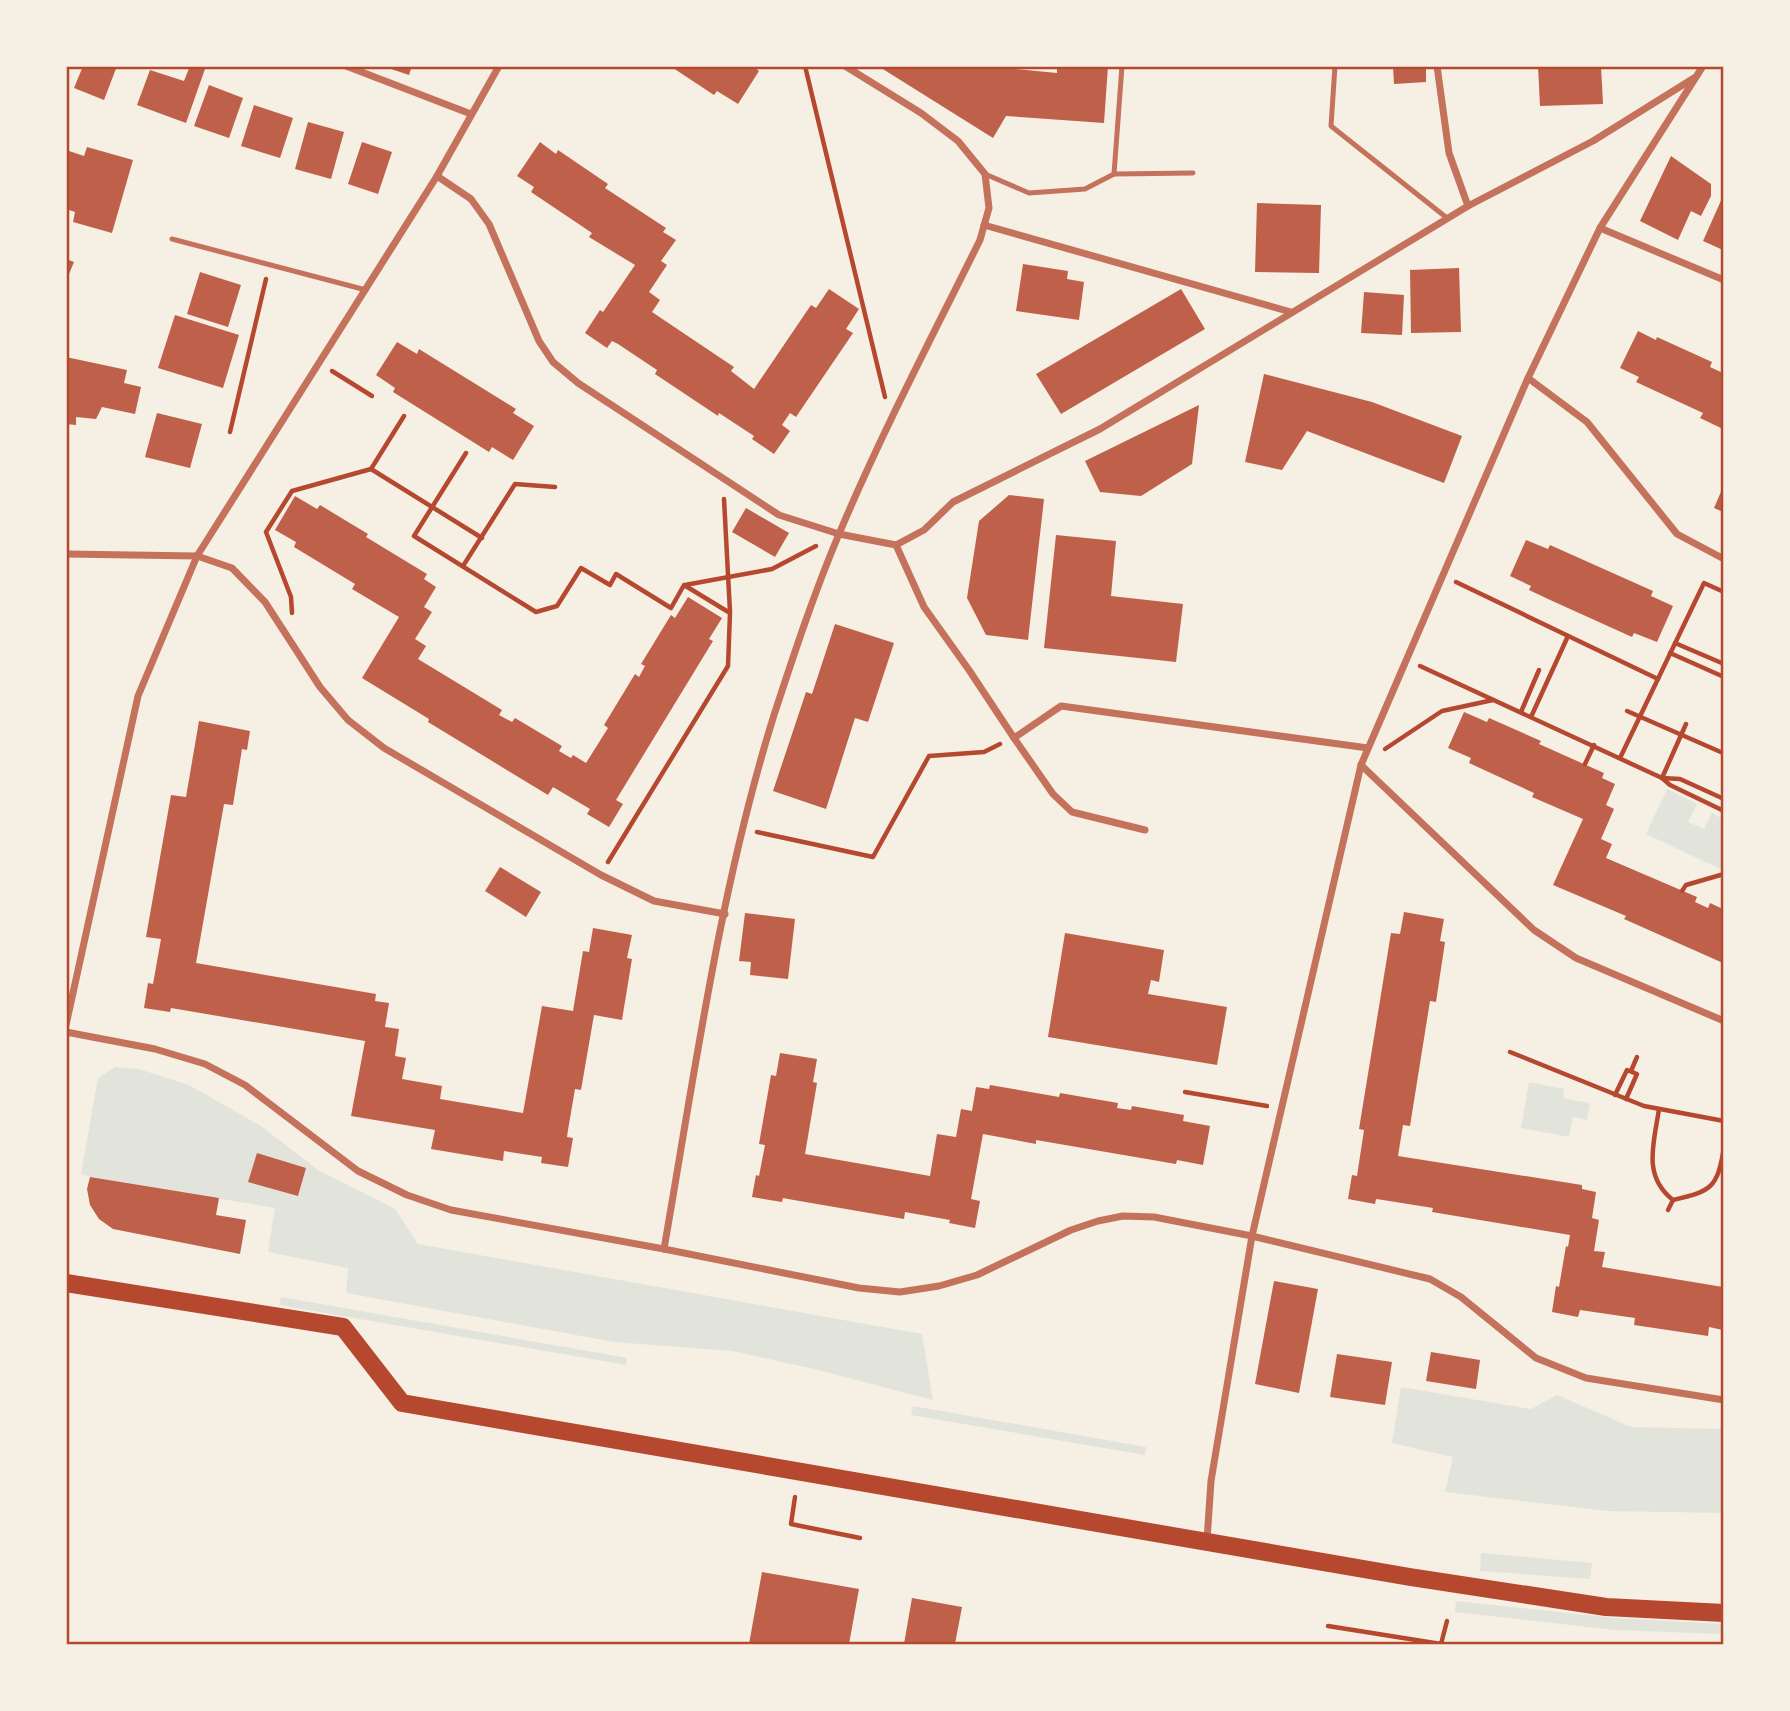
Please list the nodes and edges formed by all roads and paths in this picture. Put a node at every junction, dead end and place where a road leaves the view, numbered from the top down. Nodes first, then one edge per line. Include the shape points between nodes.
1 (346, 66) edge
2 (499, 66) edge
3 (805, 66) edge
4 (845, 66) edge
5 (1122, 66) edge
6 (1335, 66) edge
7 (1437, 66) edge
8 (1703, 66) edge
9 (1696, 76) junction
10 (471, 114) junction
11 (1193, 173) dead end
12 (985, 174) junction
13 (1114, 174) junction
14 (437, 176) junction
15 (1468, 206) junction
16 (1447, 218) junction
17 (984, 225) junction
18 (1600, 228) junction
19 (172, 239) dead end
20 (269, 264) junction
21 (1724, 280) edge
22 (366, 290) junction
23 (1291, 312) junction
24 (320, 363) junction
25 (1528, 378) junction
26 (372, 396) dead end
27 (404, 416) dead end
28 (891, 421) junction
29 (230, 432) dead end
30 (466, 453) dead end
31 (371, 469) junction
32 (713, 472) junction
33 (555, 487) dead end
34 (432, 507) junction
35 (839, 534) junction
36 (482, 538) junction
37 (896, 545) junction
38 (66, 554) edge
39 (197, 556) junction
40 (1724, 559) edge
41 (463, 566) junction
42 (1443, 576) junction
43 (728, 577) junction
44 (684, 585) junction
45 (1724, 592) edge
46 (730, 613) junction
47 (1568, 636) junction
48 (1675, 643) junction
49 (295, 650) junction
50 (1670, 653) junction
51 (1406, 660) junction
52 (1724, 664) edge
53 (1539, 670) dead end
54 (1724, 677) edge
55 (1658, 678) junction
56 (1493, 700) junction
57 (1628, 711) dead end
58 (1521, 712) junction
59 (1640, 716) junction
60 (1531, 717) junction
61 (1686, 724) dead end
62 (1681, 734) junction
63 (1014, 738) junction
64 (1594, 745) junction
65 (1368, 748) junction
66 (1723, 753) edge
67 (1620, 758) junction
68 (1585, 764) dead end
69 (1361, 765) junction
70 (1662, 778) junction
71 (1724, 799) edge
72 (1724, 811) edge
73 (744, 830) junction
74 (1145, 830) dead end
75 (1724, 874) edge
76 (601, 875) junction
77 (1682, 891) dead end
78 (725, 914) junction
79 (1724, 1021) edge
80 (66, 1025) edge
81 (66, 1032) edge
82 (1510, 1052) dead end
83 (1637, 1057) dead end
84 (1631, 1071) junction
85 (1185, 1091) dead end
86 (1615, 1095) junction
87 (1625, 1099) junction
88 (1281, 1109) junction
89 (1659, 1109) junction
90 (1724, 1121) edge
91 (1724, 1148) edge
92 (1673, 1200) junction
93 (1668, 1210) dead end
94 (1252, 1236) junction
95 (664, 1249) junction
96 (66, 1283) edge
97 (1724, 1400) edge
98 (795, 1497) dead end
99 (860, 1538) dead end
100 (1206, 1542) junction
101 (1724, 1613) edge
102 (1447, 1621) dead end
103 (1328, 1626) dead end

1 - 10 street
2 - 10 street
3 - 28 path
4 - 12 street via 958,141
5 - 13 lane
6 - 16 lane via 1331,126
7 - 15 street via 1449,153
8 - 9 street
9 - 15 street via 1593,141
9 - 18 street
10 - 14 street
11 - 13 lane
12 - 13 lane via 1030,193 1085,189
12 - 17 street via 989,208
14 - 22 street
14 - 32 street via 471,199 489,224 539,341 553,362
15 - 16 street
16 - 23 street
17 - 23 street
17 - 28 street
18 - 21 street
18 - 25 street
19 - 20 lane
20 - 22 lane
20 - 29 path
22 - 24 street
23 - 37 street via 1100,429 953,502 924,530
24 - 26 path
24 - 39 street
25 - 40 street via 1587,422 1677,534
25 - 42 street
27 - 31 path
28 - 35 street
30 - 34 path
31 - 34 path
31 - 49 path via 292,491 266,532 291,597
32 - 35 street via 779,515
32 - 43 path via 723,490
33 - 36 path via 515,484
34 - 36 path
34 - 41 path via 414,536
35 - 37 street
35 - 43 path via 772,569
35 - 73 street via 774,717
36 - 41 path
37 - 63 street via 924,607
38 - 39 street
39 - 49 street via 232,568 265,602
39 - 80 street via 138,696
41 - 44 path via 536,612 557,606 581,568 610,585 616,574 671,608
42 - 47 path
42 - 51 street
43 - 44 path
43 - 46 path
44 - 46 path
45 - 48 path via 1704,583
46 - 76 path via 728,666
47 - 55 path
47 - 60 path
48 - 50 path
48 - 52 path
49 - 76 street via 348,720 384,748
50 - 54 path
50 - 55 path
51 - 56 path
51 - 65 street
53 - 58 path
55 - 59 path
56 - 58 path
56 - 69 path via 1443,710
57 - 59 path
58 - 60 path
59 - 62 path
59 - 67 path
60 - 64 path
61 - 62 path
62 - 66 path
62 - 70 path
63 - 65 street via 1061,706
63 - 73 path via 984,752 929,756 873,857
63 - 74 street via 1053,794 1072,812
64 - 67 path
64 - 68 path
65 - 69 street
67 - 70 path
69 - 79 street via 1534,930 1576,958
69 - 88 street
70 - 71 path via 1680,779
70 - 72 path
73 - 78 street
75 - 77 path via 1686,885
76 - 78 street via 654,901
78 - 95 street
81 - 95 street via 205,1064 245,1085 358,1171 407,1195 451,1210
82 - 86 path
83 - 84 path
84 - 86 path via 1627,1070
84 - 87 path via 1637,1074
85 - 88 path
86 - 87 path
87 - 89 path
88 - 94 street
89 - 90 path
89 - 92 path via 1652,1163 1655,1180
91 - 92 path via 1712,1186
92 - 93 path
94 - 95 street via 1154,1217 1123,1216 1071,1230 977,1275 900,1292
94 - 97 street via 1430,1279 1461,1297 1536,1357 1586,1378
94 - 100 street via 1211,1481
96 - 100 main road via 343,1327 402,1403
98 - 99 path via 791,1524
100 - 101 main road via 1606,1606
102 - 103 path via 1441,1644

